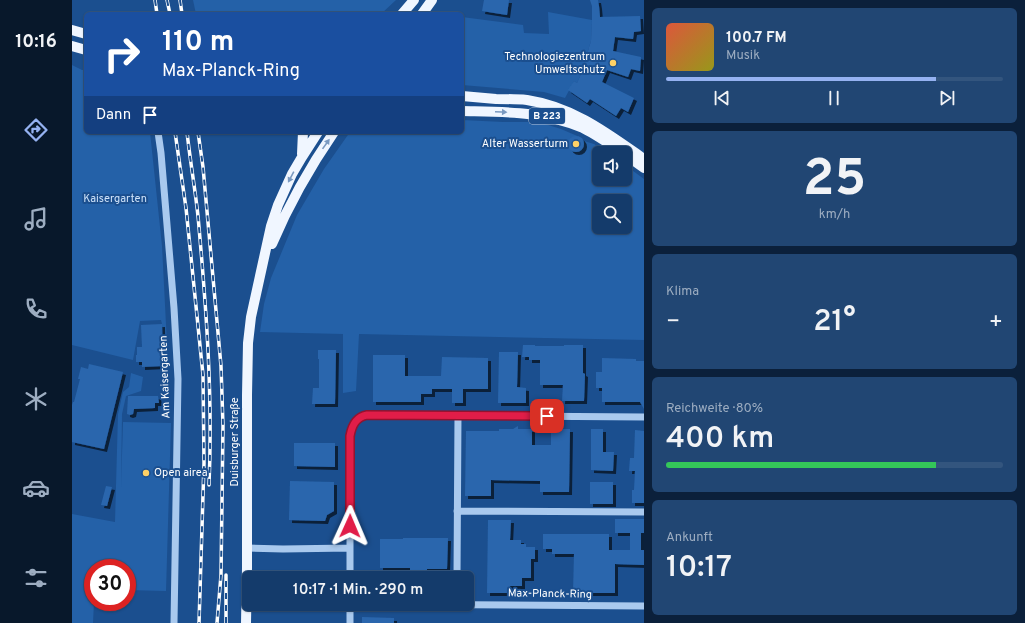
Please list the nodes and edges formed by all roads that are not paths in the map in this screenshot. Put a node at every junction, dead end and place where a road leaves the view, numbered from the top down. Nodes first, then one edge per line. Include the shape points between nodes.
1 (414, 0) edge
2 (432, 0) edge
3 (404, 12) edge
4 (423, 12) edge
5 (72, 30) edge
6 (84, 33) edge
7 (72, 46) edge
8 (84, 49) edge
9 (464, 96) edge
10 (464, 111) edge
11 (158, 134) edge
12 (303, 134) edge
13 (317, 134) edge
14 (333, 134) edge
15 (612, 146) edge
16 (302, 157) junction
17 (644, 159) edge
18 (632, 160) edge
19 (644, 168) edge
20 (264, 262) junction
21 (458, 415) junction
22 (644, 417) edge
23 (457, 511) junction
24 (644, 512) edge
25 (247, 548) junction
26 (350, 548) junction
27 (350, 571) edge
28 (457, 571) edge
29 (474, 604) edge
30 (644, 606) edge
31 (350, 611) edge
32 (174, 623) edge
33 (246, 623) edge
34 (350, 623) edge

1 - 3 main road
2 - 4 main road
5 - 6 main road
7 - 8 main road
9 - 17 main road, B 223 via 528,100 563,110 590,123
10 -> 15 main road, B 223 via 547,116 583,128
11 - 32 street, Am Kaisergarten via 178,379
12 - 16 main road
13 - 16 main road, Duisburger Straße
20 -> 14 main road, Duisburger Straße via 279,226 303,181
16 -> 20 main road, Duisburger Straße via 278,205
18 - 19 main road, B 223
20 - 25 main road, Duisburger Straße via 253,306 248,343
21 - 22 street
21 - 23 street
21 - 26 street via 367,415 360,417 353,424 350,436
23 - 24 street
23 - 28 street
25 - 26 street
25 - 33 main road, Duisburger Straße
26 - 27 street
29 - 30 street, Max-Planck-Ring
31 - 34 street, Max-Planck-Ring

